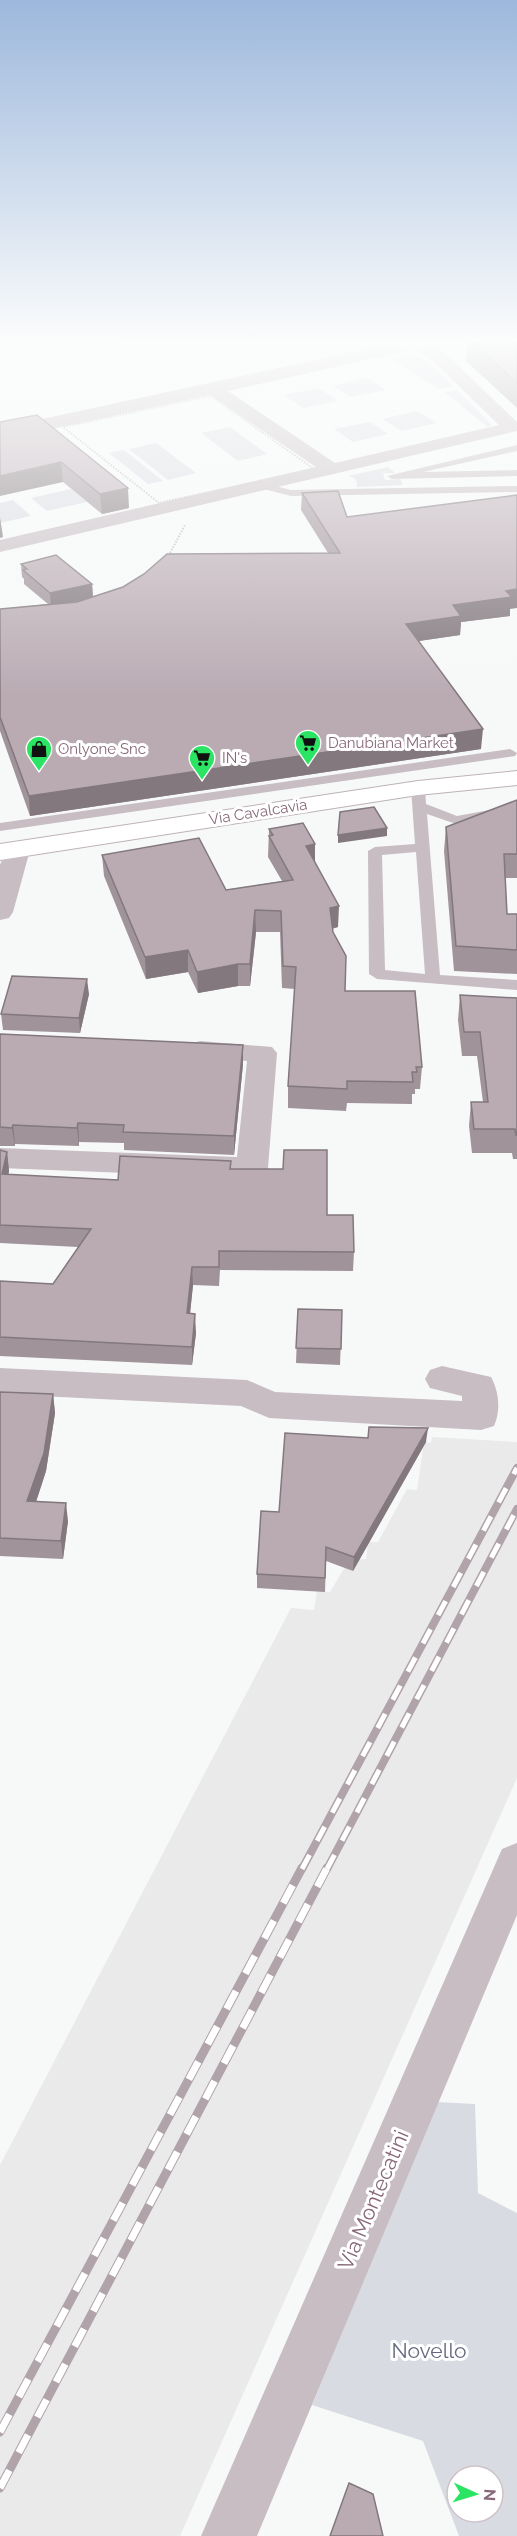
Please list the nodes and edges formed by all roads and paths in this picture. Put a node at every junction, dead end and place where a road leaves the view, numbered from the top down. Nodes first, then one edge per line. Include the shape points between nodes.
1 (103, 458) edge
2 (300, 458) edge
3 (315, 458) edge
4 (382, 458) edge
5 (471, 458) edge
6 (333, 470) junction
7 (517, 473) edge
8 (264, 486) junction
9 (517, 489) edge
10 (131, 497) dead end
11 (149, 512) junction
12 (0, 546) edge
13 (515, 755) edge
14 (517, 778) edge
15 (369, 784) junction
16 (263, 788) junction
17 (419, 797) junction
18 (517, 809) edge
19 (276, 810) junction
20 (171, 813) junction
21 (456, 820) junction
22 (34, 822) junction
23 (0, 826) edge
24 (423, 839) junction
25 (20, 849) edge
26 (0, 912) edge
27 (433, 979) junction
28 (517, 985) edge
29 (167, 1048) edge
30 (0, 1158) edge
31 (442, 1378) dead end
32 (0, 1381) edge
33 (517, 1863) edge
34 (229, 2536) edge

1 - 2 path via 159,503 314,469
3 - 6 street
4 - 6 street
5 - 7 lane via 392,476
6 - 8 street
8 - 9 lane via 291,493
8 - 11 street
10 - 11 street
11 - 12 street
13 - 15 lane
14 - 17 main road, Via Cavalcavia
15 - 16 lane
15 - 17 main road, Via Cavalcavia
15 - 19 main road, Via Cavalcavia
16 - 19 lane
16 - 20 lane
17 - 21 lane
17 - 24 lane
18 - 21 lane
19 - 20 main road, Via Cavalcavia
20 - 22 lane
20 - 25 main road, Via Cavalcavia
21 - 24 lane
22 - 23 lane
22 - 25 lane
24 - 27 lane
24 - 27 lane via 375,851 377,974
25 - 26 street
27 - 28 lane
29 - 30 street via 262,1053 252,1168
31 - 32 street via 479,1386 481,1416 269,1405 247,1392
33 - 34 street, Via Montecatini

